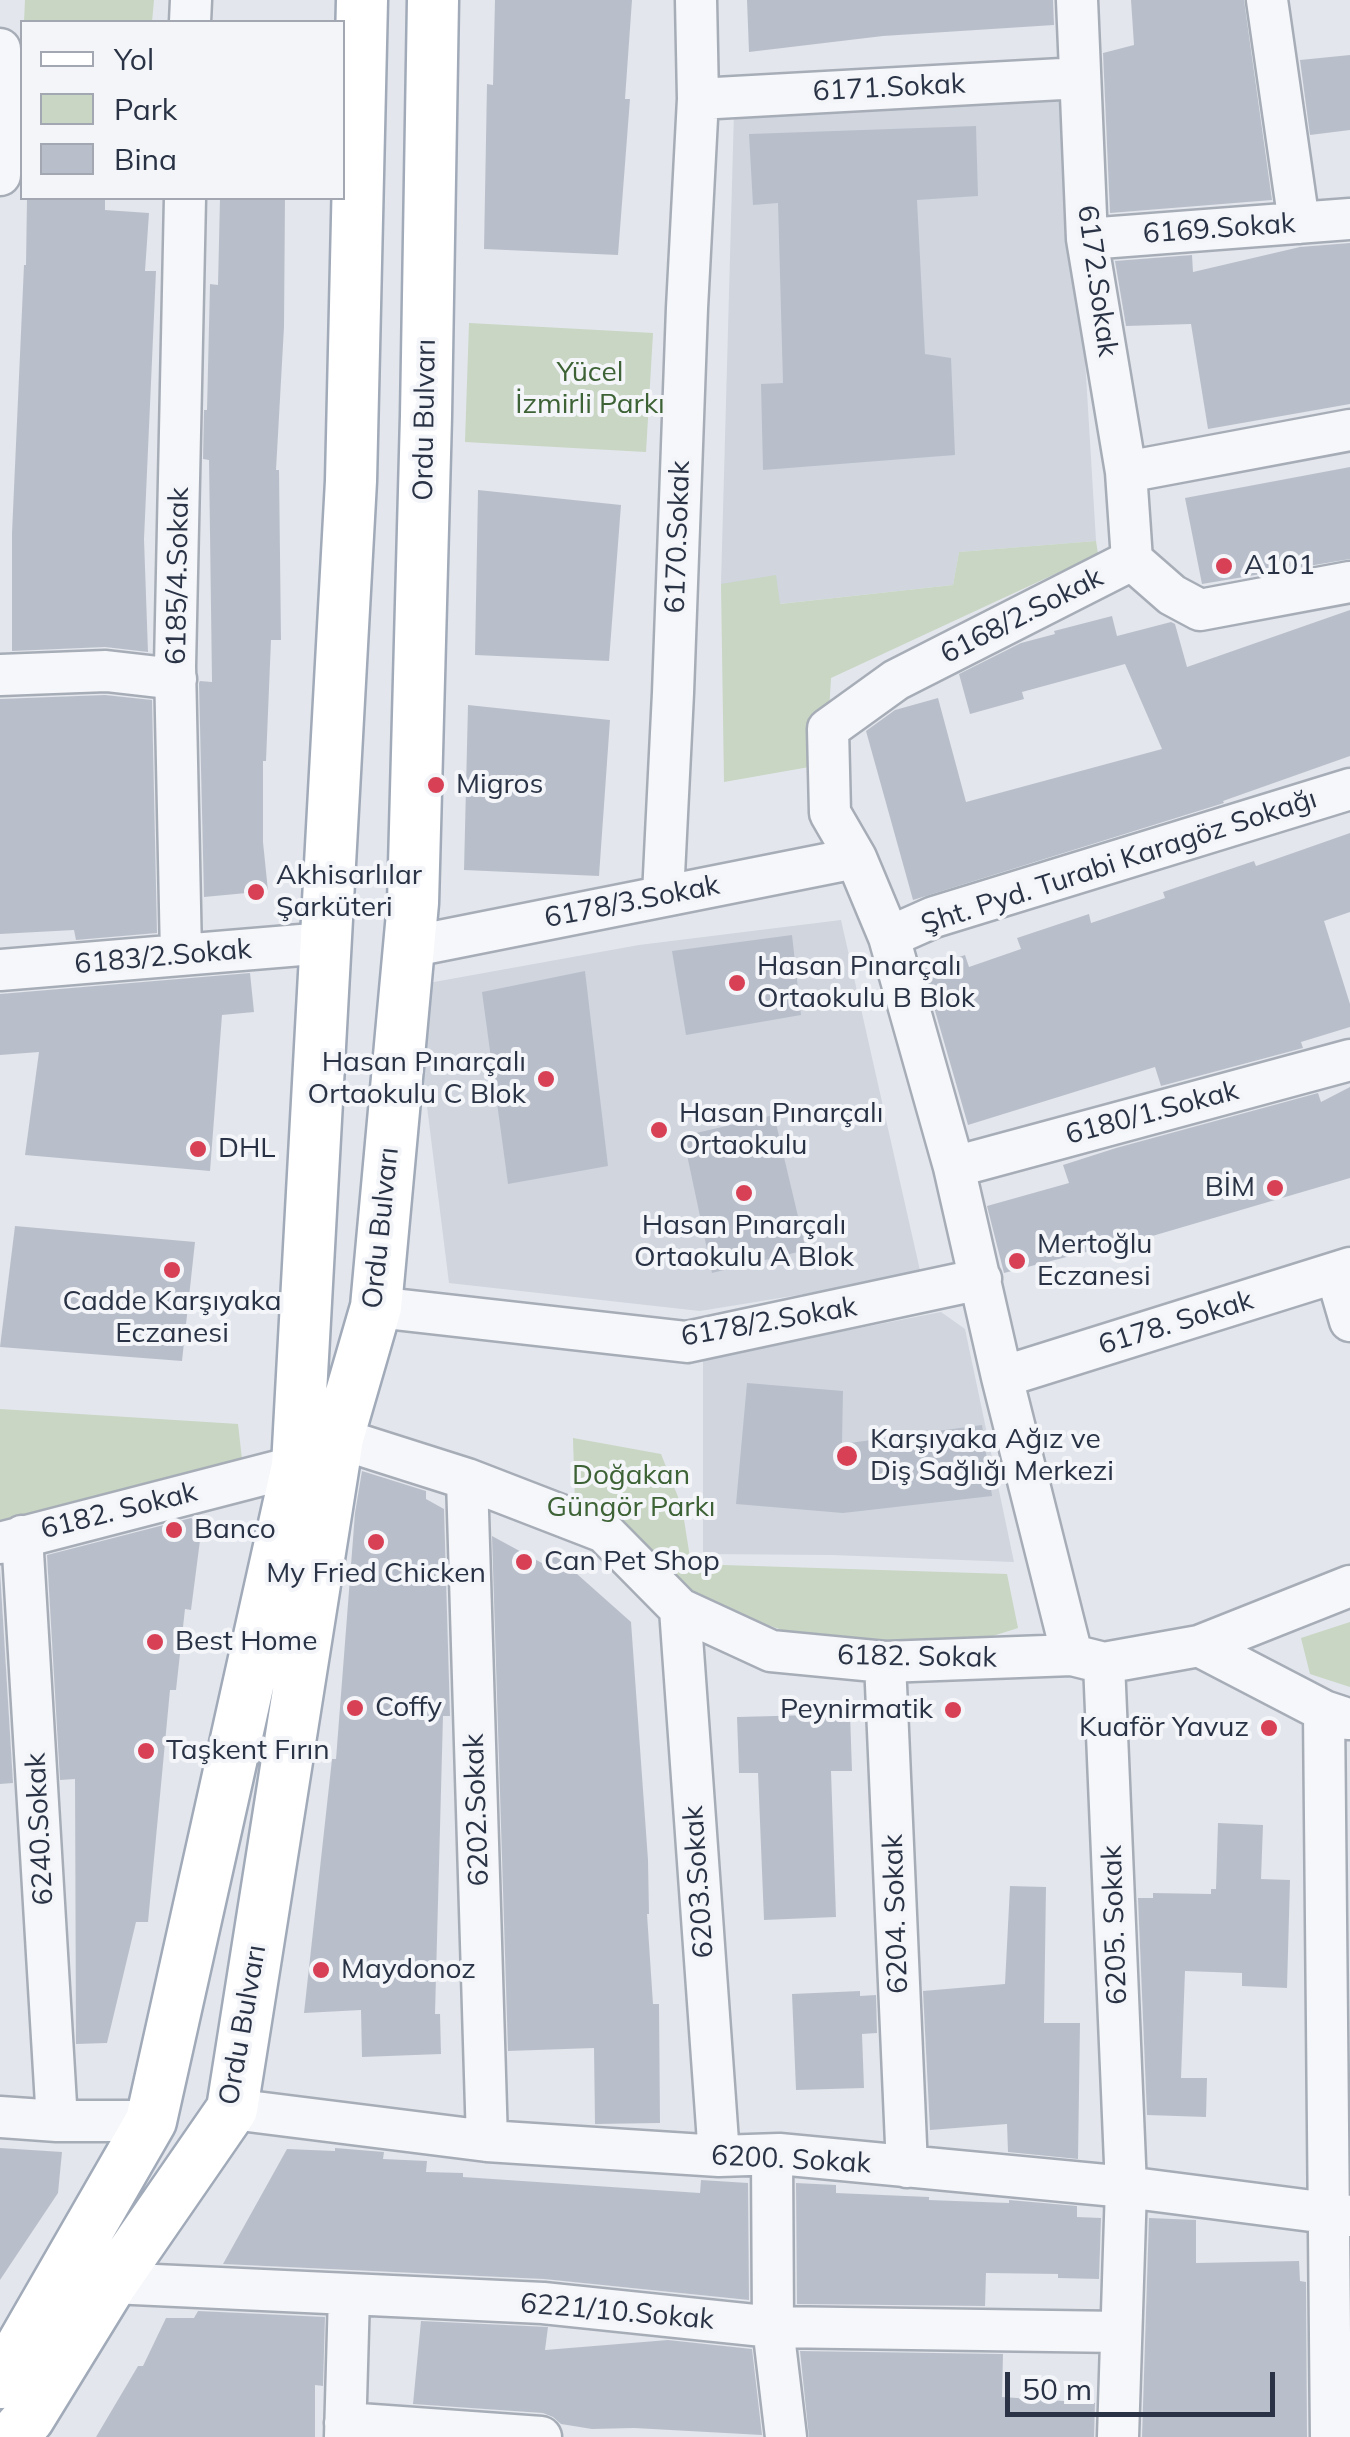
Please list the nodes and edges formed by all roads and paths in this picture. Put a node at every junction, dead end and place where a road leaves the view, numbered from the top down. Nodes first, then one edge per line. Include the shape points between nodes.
1 (362, 0) edge
2 (432, 0) edge
3 (696, 0) edge
4 (1077, 0) edge
5 (1267, 0) edge
6 (0, 50) edge
7 (0, 66) edge
8 (1080, 78) junction
9 (698, 99) junction
10 (1, 150) edge
11 (0, 175) edge
12 (186, 200) edge
13 (1350, 219) edge
14 (1299, 223) junction
15 (1087, 240) junction
16 (1350, 430) edge
17 (1126, 472) junction
18 (1132, 560) junction
19 (1350, 582) edge
20 (0, 675) edge
21 (176, 679) junction
22 (1350, 789) edge
23 (856, 858) junction
24 (663, 895) junction
25 (889, 937) junction
26 (326, 944) junction
27 (409, 947) junction
28 (181, 956) junction
29 (0, 970) edge
30 (1350, 1060) edge
31 (954, 1167) junction
32 (1343, 1270) edge
33 (981, 1279) junction
34 (376, 1307) junction
35 (1350, 1321) edge
36 (1002, 1377) junction
37 (338, 1438) junction
38 (297, 1466) junction
39 (467, 1479) junction
40 (11, 1539) edge
41 (1350, 1586) edge
42 (680, 1608) junction
43 (1199, 1646) junction
44 (1088, 1659) junction
45 (885, 1662) junction
46 (1337, 1715) edge
47 (232, 2109) junction
48 (0, 2117) edge
49 (151, 2121) junction
50 (57, 2122) junction
51 (486, 2140) junction
52 (772, 2155) junction
53 (718, 2156) junction
54 (907, 2166) junction
55 (1126, 2187) junction
56 (1339, 2215) edge
57 (112, 2283) junction
58 (349, 2294) junction
59 (773, 2327) junction
60 (1122, 2332) junction
61 (17, 2417) edge
62 (345, 2430) edge
63 (541, 2437) edge
64 (786, 2437) edge
65 (1118, 2437) edge
66 (1331, 2437) edge

1 - 26 main road, Ordu Bulvarı via 351,480
2 - 27 main road, Ordu Bulvarı
3 - 9 street, 6170.Sokak
4 - 8 street, 6172.Sokak
5 - 14 street
6 - 7 street
7 - 10 street
8 - 9 street, 6171.Sokak
8 - 15 street, 6172.Sokak
9 - 24 street, 6170.Sokak
10 - 11 street
12 - 21 street, 6185/4.Sokak
13 - 14 street, 6169.Sokak
14 - 15 street, 6169.Sokak
15 - 17 street, 6172.Sokak
16 - 17 street
17 - 18 street, 6172.Sokak
18 - 19 street, 6168/2.Sokak via 1200,610
18 - 23 street, 6168/2.Sokak via 896,680 828,728 830,813
20 - 21 street via 106,672
21 - 28 street, 6185/4.Sokak
22 - 25 street, Şht. Pyd. Turabi Karagöz Sokağı via 934,917
23 - 24 street, 6178/3.Sokak
23 - 25 street, Şht. Pyd. Turabi Karagöz Sokağı
24 - 27 street, 6178/3.Sokak
25 - 31 street, Şht. Pyd. Turabi Karagöz Sokağı
26 - 28 street, 6183/2.Sokak
26 - 38 main road, Ordu Bulvarı
27 - 34 main road, Ordu Bulvarı
28 - 29 street, 6183/2.Sokak
30 - 31 street, 6180/1.Sokak
31 - 33 street, Şht. Pyd. Turabi Karagöz Sokağı
32 - 35 street
32 - 36 street, 6178. Sokak
33 - 34 street, 6178/2.Sokak via 687,1342
33 - 36 street, Şht. Pyd. Turabi Karagöz Sokağı
34 - 37 main road, Ordu Bulvarı
36 - 44 street, Şht. Pyd. Turabi Karagöz Sokağı
37 - 38 street, 6182. Sokak
37 - 39 street, 6182. Sokak
37 - 47 main road, Ordu Bulvarı
38 - 40 street, 6182. Sokak
38 - 49 main road, Ordu Bulvarı
39 - 42 street, 6182. Sokak via 604,1532
39 - 51 street, 6202.Sokak
40 - 50 street, 6240.Sokak
41 - 43 street, 6182. Sokak
42 - 45 street, 6182. Sokak via 771,1651
42 - 53 street, 6203.Sokak
43 - 44 street, 6182. Sokak
43 - 46 street
44 - 45 street, 6182. Sokak
44 - 55 street, 6205. Sokak
45 - 54 street, 6204. Sokak
46 - 56 street
47 - 51 street, 6200. Sokak
47 - 57 main road, Ordu Bulvarı
48 - 50 street
49 - 50 street
49 - 61 main road, Ordu Bulvarı
51 - 53 street, 6200. Sokak
52 - 53 street, 6200. Sokak
52 - 54 street, 6200. Sokak
52 - 59 street
54 - 55 street, 6200. Sokak
55 - 56 street, 6200. Sokak
55 - 60 street, 6205. Sokak
56 - 66 street
57 - 58 street, 6221/10.Sokak
57 - 61 main road, Ordu Bulvarı
58 - 59 street, 6221/10.Sokak via 543,2303
58 - 62 street
59 - 60 street, 6221/10.Sokak
59 - 64 street
60 - 65 street, 6205. Sokak
62 - 63 street

